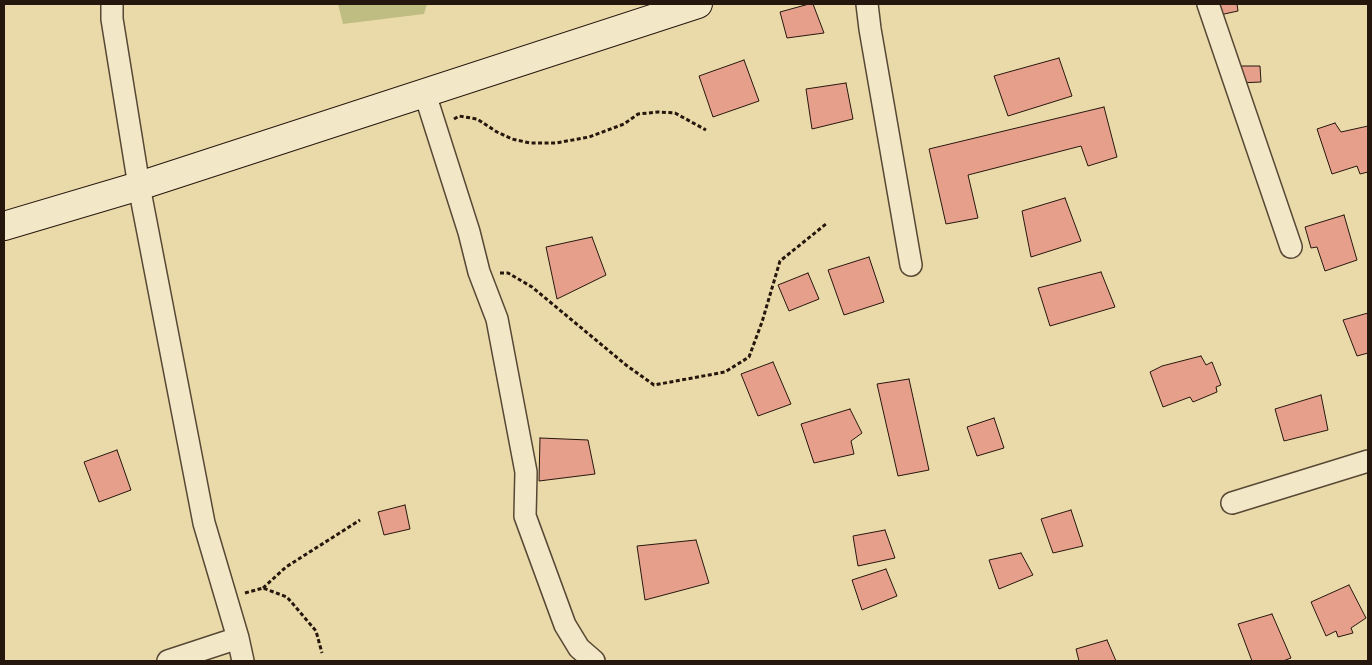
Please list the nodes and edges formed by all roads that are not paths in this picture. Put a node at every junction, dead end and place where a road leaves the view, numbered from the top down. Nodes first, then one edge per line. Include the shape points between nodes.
1 (112, 4) edge
2 (698, 4) edge
3 (867, 4) edge
4 (1208, 4) edge
5 (425, 94) junction
6 (139, 186) junction
7 (4, 226) edge
8 (1291, 247) dead end
9 (911, 265) dead end
10 (1368, 461) edge
11 (1232, 503) dead end
12 (238, 638) junction
13 (168, 661) edge
14 (243, 661) edge
15 (594, 661) edge

1 - 6 street
2 - 5 main road
3 - 9 street
4 - 8 street
5 - 6 main road
5 - 15 street via 479,272 497,319 526,472 525,516 565,625 580,648
6 - 7 main road
6 - 12 street via 204,523
10 - 11 street
12 - 13 street
12 - 14 street

